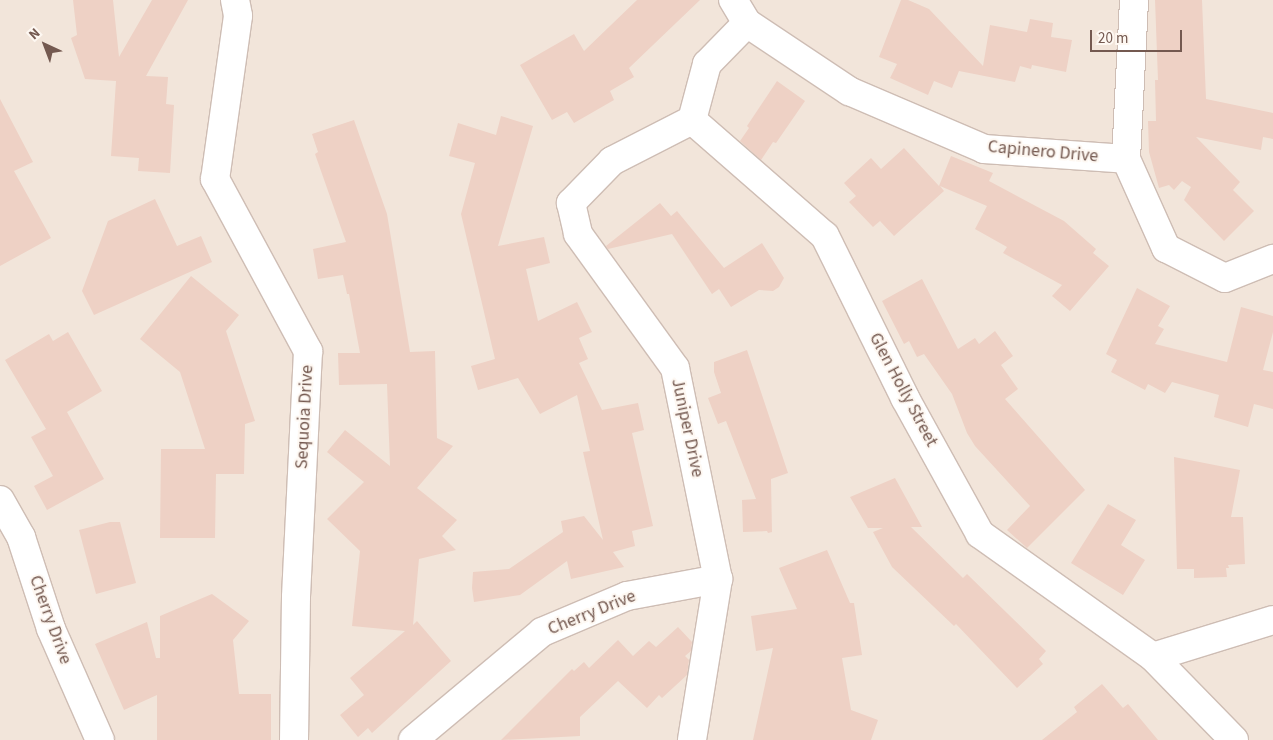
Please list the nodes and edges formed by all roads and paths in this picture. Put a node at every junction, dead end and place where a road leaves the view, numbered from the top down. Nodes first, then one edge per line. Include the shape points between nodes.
1 (235, 0) edge
2 (733, 0) edge
3 (1134, 0) edge
4 (747, 23) junction
5 (692, 120) junction
6 (1126, 159) junction
7 (1273, 258) edge
8 (0, 500) edge
9 (718, 579) junction
10 (1273, 620) edge
11 (1153, 657) junction
12 (100, 740) edge
13 (294, 740) edge
14 (413, 740) edge
15 (692, 740) edge
16 (1234, 740) edge

1 - 13 street, Sequoia Drive via 238,16 215,179 308,351 296,597
2 - 4 street
3 - 6 street
4 - 5 street via 708,64
4 - 6 street, Capinero Drive via 849,91 984,149
5 - 9 street, Juniper Drive via 612,161 571,203 578,234 675,368
5 - 11 street, Glen Holly Street via 825,236 905,398 980,534
6 - 7 street via 1166,248 1225,278
8 - 12 street, Cherry Drive via 21,537 51,629
9 - 14 street, Cherry Drive via 627,596 542,632
9 - 15 street, Juniper Drive
10 - 11 street
11 - 16 street, Glen Holly Street

